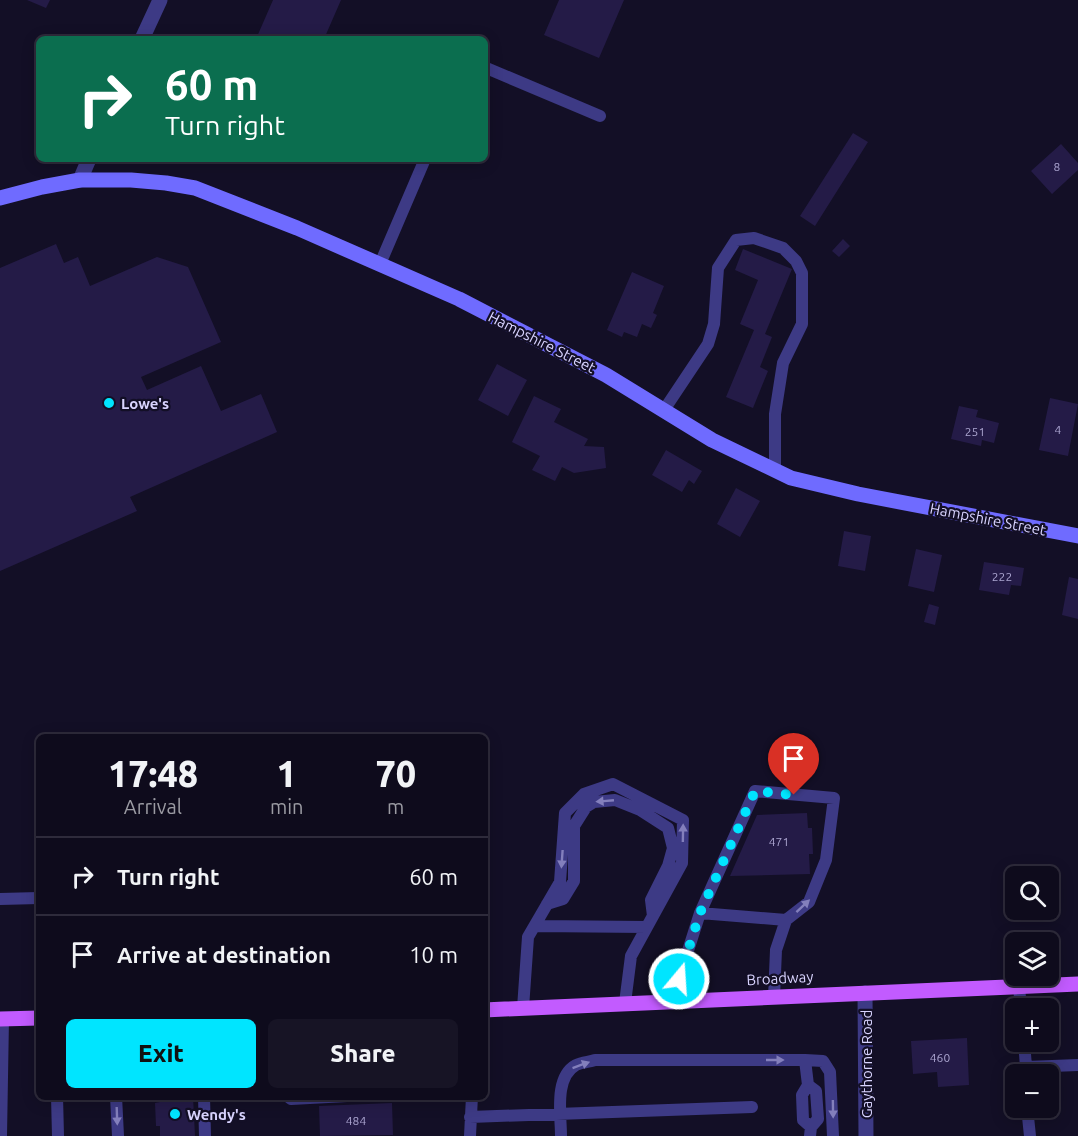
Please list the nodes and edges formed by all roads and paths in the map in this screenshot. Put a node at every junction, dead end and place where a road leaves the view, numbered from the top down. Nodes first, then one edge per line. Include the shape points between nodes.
1 (160, 0) edge
2 (143, 36) edge
3 (488, 69) edge
4 (600, 116) dead end
5 (88, 162) edge
6 (424, 162) edge
7 (80, 180) junction
8 (0, 198) edge
9 (380, 264) junction
10 (664, 410) junction
11 (776, 470) junction
12 (1078, 537) edge
13 (36, 898) edge
14 (0, 899) edge
15 (700, 913) junction
16 (786, 920) junction
17 (535, 926) junction
18 (647, 927) junction
19 (1078, 984) edge
20 (1019, 987) junction
21 (865, 993) junction
22 (774, 997) junction
23 (1020, 998) edge
24 (672, 1001) junction
25 (626, 1004) junction
26 (523, 1008) junction
27 (488, 1010) edge
28 (36, 1018) edge
29 (1, 1019) edge
30 (805, 1060) junction
31 (1078, 1065) edge
32 (1059, 1067) edge
33 (1, 1084) edge
34 (57, 1100) edge
35 (116, 1100) edge
36 (204, 1100) edge
37 (472, 1100) edge
38 (752, 1107) dead end
39 (561, 1113) junction
40 (470, 1117) junction
41 (1028, 1118) edge
42 (810, 1131) edge
43 (1, 1136) edge
44 (58, 1136) edge
45 (118, 1136) edge
46 (205, 1136) edge
47 (470, 1136) edge
48 (561, 1136) edge
49 (833, 1136) edge
50 (866, 1136) edge
51 (1030, 1136) edge

1 - 2 street
3 - 4 lane
5 - 7 street
6 - 9 lane
7 - 8 street, Hampshire Street
7 - 9 street, Hampshire Street via 131,180 195,189
9 - 10 street, Hampshire Street via 459,298
10 - 11 street, Hampshire Street via 712,440
10 - 11 lane via 708,344 714,324 718,268 726,253 736,240 754,238 783,248 802,273 802,324 783,363 775,414
11 - 12 street, Hampshire Street via 858,494
13 - 14 lane
15 - 16 lane
16 -> 15 lane via 809,902 818,881 826,860 834,798 755,791
15 - 24 lane
16 - 22 lane via 776,950
17 - 18 lane
18 -> 17 lane via 682,863 683,820 614,784 584,794 565,813 560,882
17 - 26 lane via 528,937
18 - 25 lane via 631,956
19 - 20 main road, Broadway
20 - 21 main road, Broadway
20 - 23 lane
21 - 22 main road, Broadway
21 - 50 street, Gaythorne Road
22 - 24 main road, Broadway
24 - 25 main road, Broadway
25 - 26 main road, Broadway
26 - 27 main road, Broadway
28 - 29 main road
29 - 33 lane
39 -> 30 lane via 563,1082 568,1071 595,1060
30 - 42 lane via 808,1085 802,1095 803,1120
30 -> 49 lane via 823,1061 830,1072
31 - 32 lane
33 - 43 lane
34 - 44 lane
35 -> 45 lane
36 - 46 lane
37 - 40 lane
38 - 39 lane
39 - 40 lane
39 - 48 lane
40 - 47 lane
41 - 51 lane

